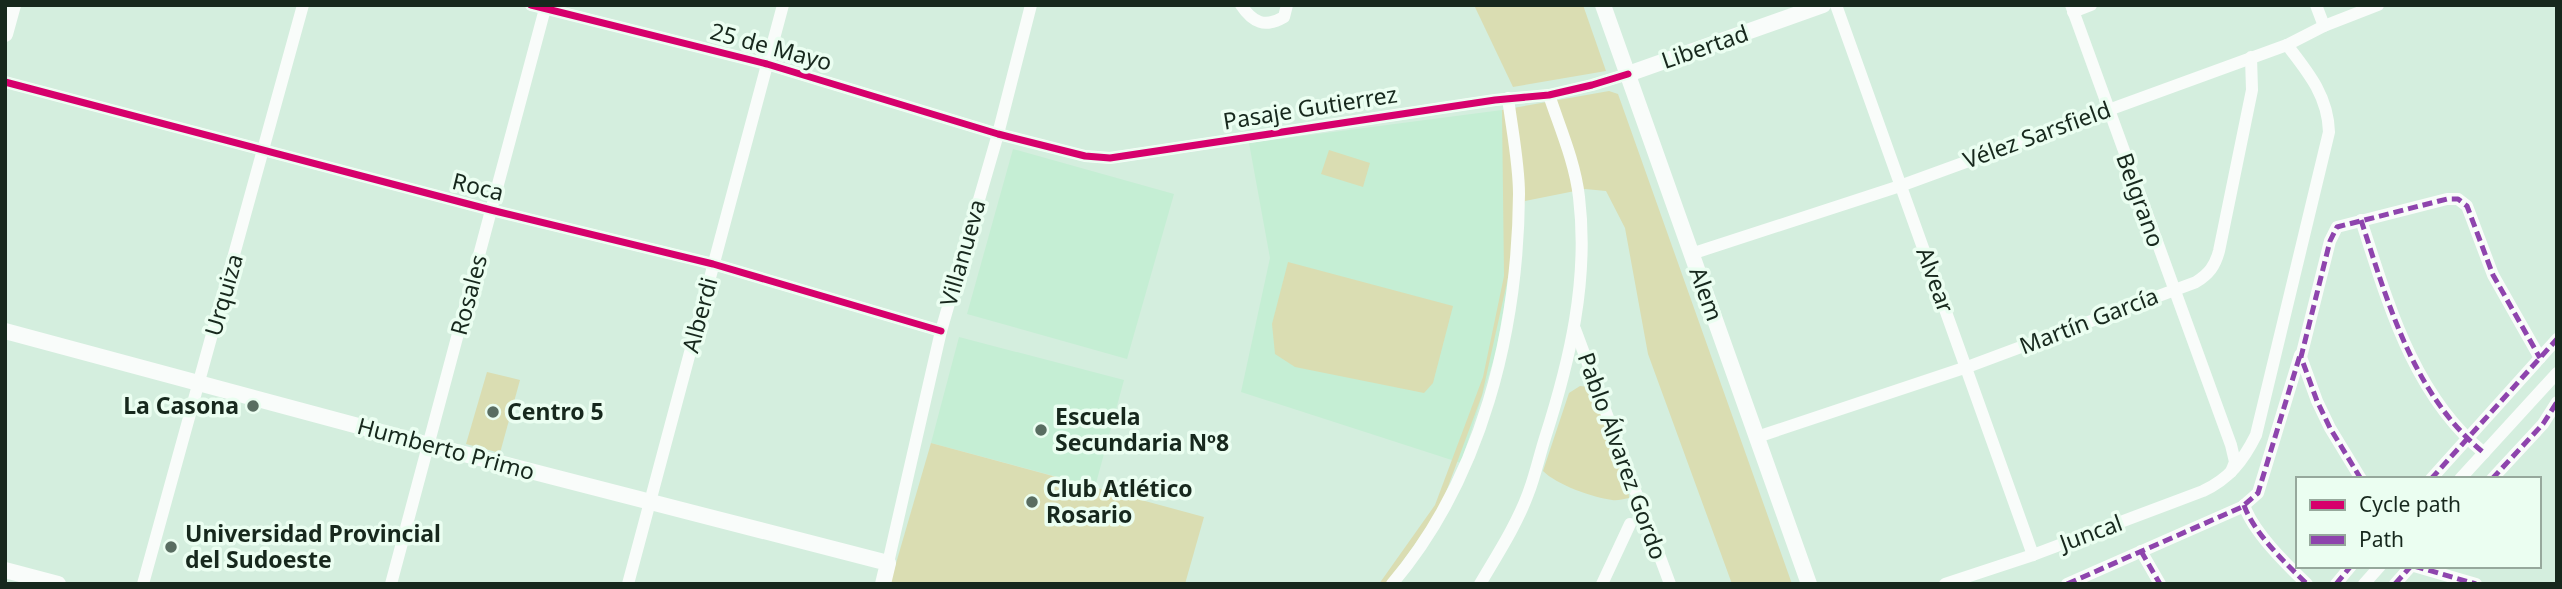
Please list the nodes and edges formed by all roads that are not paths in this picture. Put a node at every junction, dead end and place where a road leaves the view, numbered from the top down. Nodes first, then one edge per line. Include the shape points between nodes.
1 (13, 5) edge
2 (303, 5) edge
3 (531, 5) edge
4 (783, 5) edge
5 (1031, 5) edge
6 (1241, 5) edge
7 (1287, 5) edge
8 (1603, 5) edge
9 (1823, 5) edge
10 (1836, 5) edge
11 (2091, 5) edge
12 (2316, 5) edge
13 (2378, 5) edge
14 (545, 7) edge
15 (2072, 8) edge
16 (2324, 26) junction
17 (5, 34) edge
18 (2287, 45) junction
19 (2251, 57) junction
20 (767, 64) junction
21 (1628, 74) junction
22 (5, 82) edge
23 (1549, 95) junction
24 (1508, 98) junction
25 (2108, 109) junction
26 (998, 134) junction
27 (264, 151) junction
28 (1900, 186) junction
29 (491, 210) junction
30 (2361, 220) junction
31 (1692, 254) junction
32 (713, 264) junction
33 (2173, 290) junction
34 (1575, 328) junction
35 (5, 331) edge
36 (941, 331) junction
37 (2557, 339) edge
38 (2301, 350) junction
39 (2540, 358) junction
40 (1967, 367) junction
41 (2557, 373) edge
42 (198, 384) junction
43 (2557, 402) edge
44 (1756, 437) junction
45 (2467, 439) junction
46 (429, 445) junction
47 (2484, 453) junction
48 (2231, 472) junction
49 (2360, 477) edge
50 (2433, 477) edge
51 (2462, 477) edge
52 (2494, 477) edge
53 (650, 503) junction
54 (2244, 505) junction
55 (1630, 524) dead end
56 (2141, 551) junction
57 (2033, 555) junction
58 (888, 564) junction
59 (2349, 568) edge
60 (2378, 568) edge
61 (2411, 568) edge
62 (2420, 568) edge
63 (5, 570) edge
64 (58, 584) edge
65 (143, 584) edge
66 (391, 584) edge
67 (628, 584) edge
68 (883, 584) edge
69 (1392, 584) edge
70 (1480, 584) edge
71 (1602, 584) edge
72 (1670, 584) edge
73 (1809, 584) edge
74 (1945, 584) edge
75 (2067, 584) edge
76 (2160, 584) edge
77 (2307, 584) edge
78 (2336, 584) edge
79 (2364, 584) edge
80 (2395, 584) edge
81 (2476, 584) edge

1 - 17 main road
2 - 27 street, Urquiza
3 - 14 street, 25 de Mayo
4 - 20 street, Alberdi
5 - 26 street, Villanueva
6 - 7 street via 1261,24 1284,17
8 - 21 main road, Alem
9 - 21 main road, Libertad
10 - 28 street, Alvear
11 - 15 street
12 - 16 street
13 - 16 street, Vélez Sarsfield
14 - 20 street, 25 de Mayo
14 - 29 street, Rosales
15 - 25 street, Belgrano
16 - 18 street, Vélez Sarsfield
18 - 19 street, Vélez Sarsfield
18 - 48 street, Juncal via 2325,103 2329,132 2256,435
19 - 25 street, Vélez Sarsfield
19 - 33 street, Martín García via 2252,90 2216,262 2208,275
20 - 26 street, 25 de Mayo
20 - 32 street, Alberdi
21 - 23 street, Pasaje Gutierrez
21 - 31 main road, Alem
22 - 27 street, Roca
23 - 24 street, Pasaje Gutierrez
23 - 34 street via 1579,195 1581,265
24 - 26 street, Pasaje Gutierrez via 1110,158
24 - 69 street via 1519,192 1514,271 1501,354 1461,475
25 - 28 street, Vélez Sarsfield
25 - 33 street, Belgrano
26 - 36 street, Villanueva
27 - 29 street, Roca
27 - 42 street, Urquiza
28 - 31 street, Vélez Sarsfield
28 - 40 street, Alvear
29 - 32 street, Roca
29 - 46 street, Rosales
30 - 38 street via 2343,224 2332,233
30 - 39 street via 2458,199 2467,206 2493,275
30 - 45 street via 2397,329 2414,364
31 - 44 main road, Alem
32 - 36 street, Roca
32 - 53 street, Alberdi
33 - 40 street, Martín García
33 - 48 street, Belgrano via 2231,445 2235,462
34 - 70 street via 1528,495
34 - 72 street, Pablo Álvarez Gordo
35 - 42 main road, Humberto Primo
36 - 58 street, Villanueva
37 - 39 street
38 - 49 street via 2317,401
38 - 54 street via 2258,493
39 - 45 street
40 - 44 street, Martín García
40 - 57 street, Alvear
41 - 47 street
42 - 46 main road, Humberto Primo
42 - 65 street, Urquiza
43 - 52 street
44 - 73 main road, Alem
45 - 47 street
45 - 50 street
46 - 53 main road, Humberto Primo
46 - 66 street, Rosales
47 - 51 street
48 - 57 street, Juncal via 2203,491
53 - 58 main road, Humberto Primo
53 - 67 street, Alberdi
54 - 56 street
54 - 77 street via 2253,522
55 - 71 street
56 - 75 street
56 - 76 street
57 - 74 street, Juncal
58 - 68 main road, Villanueva
59 - 78 street
60 - 79 street
61 - 80 street
62 - 81 street
63 - 64 main road

